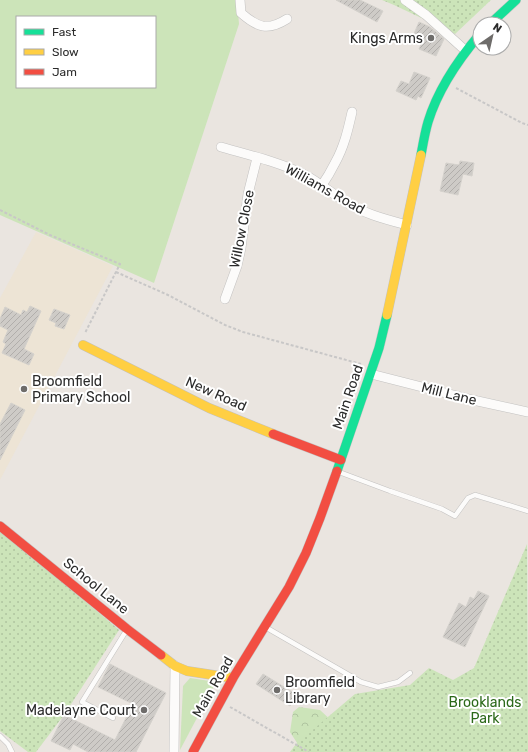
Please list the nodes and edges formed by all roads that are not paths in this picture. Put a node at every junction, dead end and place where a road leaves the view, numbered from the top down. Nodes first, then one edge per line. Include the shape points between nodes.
1 (240, 0) edge
2 (405, 0) edge
3 (412, 0) edge
4 (511, 2) edge
5 (426, 15) junction
6 (498, 16) edge
7 (287, 19) dead end
8 (472, 44) edge
9 (466, 51) junction
10 (352, 112) dead end
11 (221, 147) dead end
12 (257, 158) junction
13 (322, 185) junction
14 (407, 225) junction
15 (225, 299) dead end
16 (83, 345) road end
17 (371, 374) junction
18 (528, 412) edge
19 (342, 460) junction
20 (337, 471) junction
21 (528, 511) edge
22 (0, 526) edge
23 (265, 627) junction
24 (126, 629) junction
25 (175, 666) junction
26 (410, 673) dead end
27 (233, 678) junction
28 (113, 718) dead end
29 (0, 736) edge
30 (12, 752) edge
31 (174, 752) edge
32 (193, 752) edge

1 - 7 street via 241,13 250,22 264,27 278,25
2 - 5 street
3 - 5 street
4 - 6 main road
5 - 9 street
8 - 9 main road, Main Road
9 - 14 main road, Main Road via 439,94 428,122
10 - 13 street via 342,148
11 - 12 street, Williams Road
12 - 13 street, Williams Road via 283,165
12 - 15 street, Willow Close via 248,194 237,266
13 - 14 street, Williams Road via 362,211
14 - 17 main road, Main Road
16 - 19 main road, New Road via 209,408
17 - 18 street, Mill Lane
17 - 19 main road, Main Road
19 - 20 main road, Main Road
20 - 21 lane via 442,508 455,516 468,498 475,495
20 - 23 main road, Main Road via 306,553
22 - 24 main road, School Lane
23 - 26 lane via 361,682 378,686 398,682
23 - 27 main road, Main Road
24 - 25 main road, School Lane
24 - 28 lane via 82,702
25 - 27 main road, School Lane via 187,671
25 - 31 street
27 - 32 main road, Main Road
29 - 30 lane

